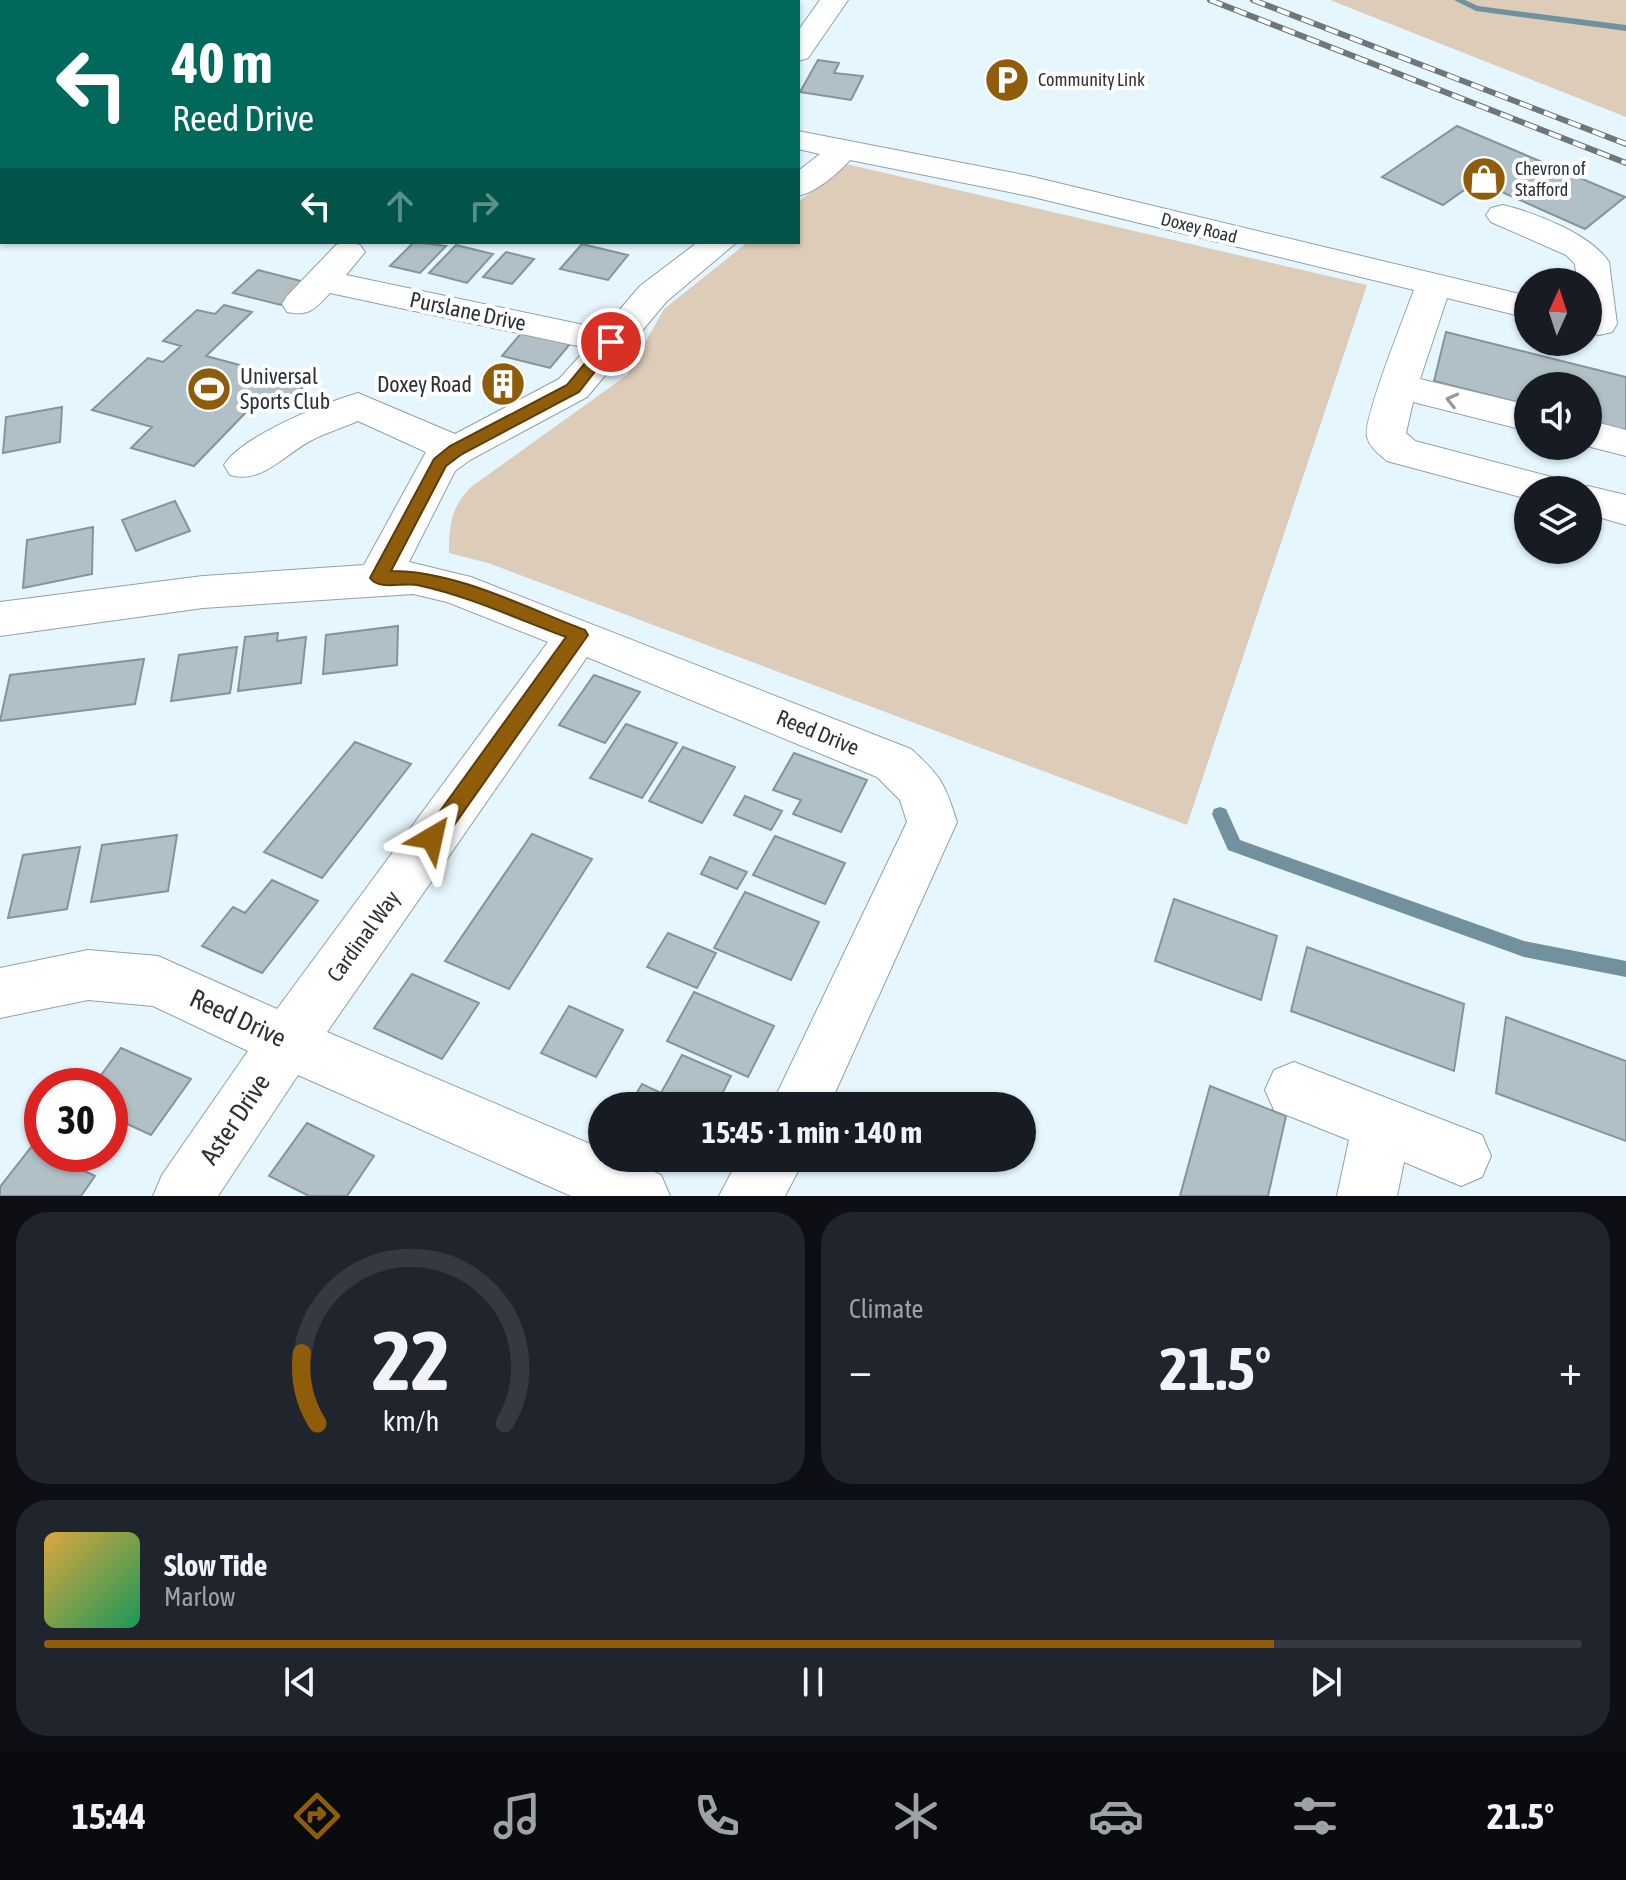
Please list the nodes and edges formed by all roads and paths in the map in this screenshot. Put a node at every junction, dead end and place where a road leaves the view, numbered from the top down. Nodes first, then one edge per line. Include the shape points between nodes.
1 (834, 0) edge
2 (800, 49) edge
3 (800, 140) edge
4 (856, 150) junction
5 (800, 185) edge
6 (1503, 215) dead end
7 (717, 244) edge
8 (348, 252) dead end
9 (1434, 285) junction
10 (1514, 304) edge
11 (1604, 325) edge
12 (611, 342) junction
13 (1398, 386) junction
14 (1514, 415) edge
15 (1602, 437) edge
16 (1626, 443) edge
17 (456, 450) junction
18 (244, 465) dead end
19 (1514, 481) edge
20 (1602, 504) edge
21 (1626, 510) edge
22 (379, 578) junction
23 (0, 619) edge
24 (578, 635) junction
25 (0, 993) edge
26 (287, 1042) junction
27 (1294, 1090) dead end
28 (807, 1092) edge
29 (1382, 1125) junction
30 (1461, 1156) dead end
31 (765, 1172) edge
32 (183, 1196) edge
33 (640, 1196) edge
34 (749, 1196) edge
35 (1367, 1196) edge

1 - 2 street
3 - 4 street, Doxey Road
4 - 5 street
4 - 9 street, Doxey Road via 1029,186
6 - 11 street via 1578,248 1592,262
7 - 12 street via 653,294
8 - 12 street, Purslane Drive via 313,292
9 - 10 street, Doxey Road
9 - 13 street
12 - 17 street via 573,388
14 -> 13 street
13 - 19 street via 1388,441 1401,451
15 - 16 street
17 - 18 street via 358,406 296,432
17 - 22 street via 439,463
20 - 21 street
22 - 23 street, Reed Drive via 203,592
22 - 24 street, Reed Drive via 413,578 456,588
24 - 26 street, Cardinal Way
24 - 28 street, Reed Drive via 894,763 922,789 932,822
25 - 26 street, Reed Drive via 88,975 158,981
26 - 32 street, Aster Drive
26 - 33 street, Reed Drive
27 - 29 street
29 - 30 street
29 - 35 street
31 - 34 street

